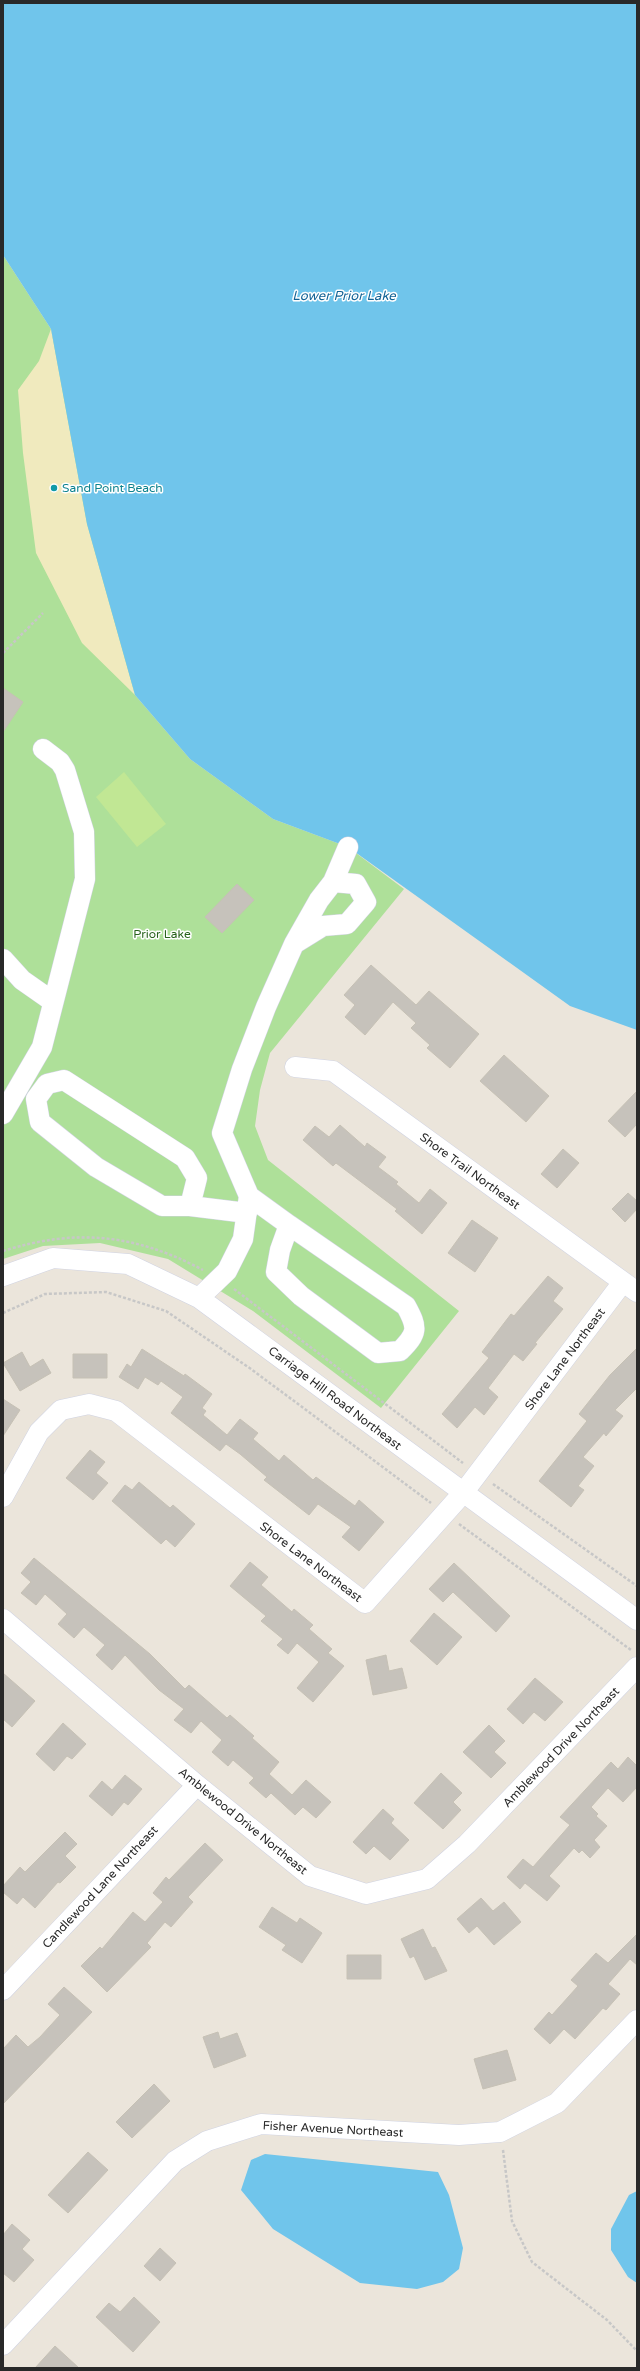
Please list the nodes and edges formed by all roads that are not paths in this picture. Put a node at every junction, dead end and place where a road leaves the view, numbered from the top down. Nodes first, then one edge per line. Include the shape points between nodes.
1 (43, 749) dead end
2 (348, 847) dead end
3 (333, 882) junction
4 (294, 944) junction
5 (3, 960) edge
6 (52, 1001) junction
7 (295, 1067) dead end
8 (3, 1114) edge
9 (248, 1205) junction
10 (190, 1206) junction
11 (289, 1225) junction
12 (3, 1276) edge
13 (630, 1287) edge
14 (200, 1298) junction
15 (463, 1492) junction
16 (3, 1497) edge
17 (3, 1619) edge
18 (637, 1620) edge
19 (637, 1667) edge
20 (197, 1785) junction
21 (3, 1990) edge
22 (637, 2020) edge
23 (3, 2345) edge

1 - 6 street via 60,762 65,770 84,832 84,879
2 - 3 street
3 - 4 street via 319,900
3 - 4 street via 356,884 366,902 347,924 323,926
4 - 9 street via 250,1048 222,1133
5 - 6 street via 22,980
6 - 8 street via 42,1047
7 - 13 street, Shore Trail Northeast via 333,1071
9 - 10 street
9 - 11 street
9 - 14 street via 243,1239 226,1271
10 - 10 street via 197,1178 185,1158 64,1080 47,1084 36,1100 40,1122 96,1167 162,1206
11 - 11 street via 280,1250 276,1272 301,1296 378,1352 400,1351 413,1338 415,1324 406,1306
12 - 14 street, Carriage Hill Road Northeast via 53,1258 128,1264
13 - 15 street, Shore Lane Northeast
14 - 15 street, Carriage Hill Road Northeast
15 - 16 street, Shore Lane Northeast via 365,1603 116,1411 89,1404 61,1410 39,1432
15 - 18 street, Carriage Hill Road Northeast
17 - 20 street, Amblewood Drive Northeast
19 - 20 street, Amblewood Drive Northeast via 467,1844 427,1879 366,1894 310,1876
20 - 21 street, Candlewood Lane Northeast
22 - 23 street, Fisher Avenue Northeast via 558,2103 500,2132 460,2135 261,2124 207,2141 175,2161

